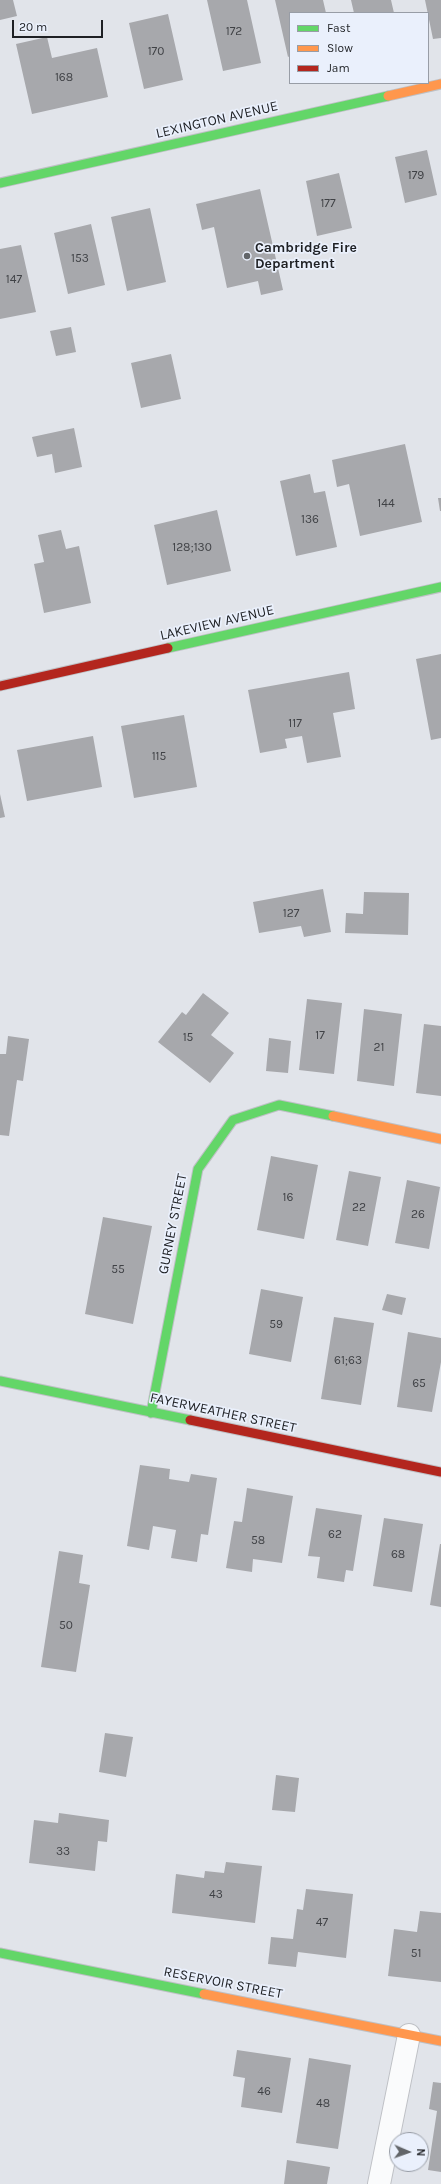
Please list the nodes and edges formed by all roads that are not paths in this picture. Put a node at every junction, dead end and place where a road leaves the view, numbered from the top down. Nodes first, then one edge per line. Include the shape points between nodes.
1 (441, 84) edge
2 (0, 183) edge
3 (441, 587) edge
4 (0, 686) edge
5 (441, 1139) edge
6 (0, 1381) edge
7 (152, 1413) junction
8 (441, 1472) edge
9 (0, 1952) edge
10 (409, 2035) junction
11 (441, 2041) edge
12 (379, 2184) edge

1 - 2 street, LEXINGTON AVENUE
3 - 4 street, LAKEVIEW AVENUE
5 - 7 street, GURNEY STREET via 279,1105 233,1120 198,1169
6 - 7 street, FAYERWEATHER STREET
7 - 8 street, FAYERWEATHER STREET
9 - 10 street, RESERVOIR STREET
10 - 11 street, RESERVOIR STREET
10 - 12 street

